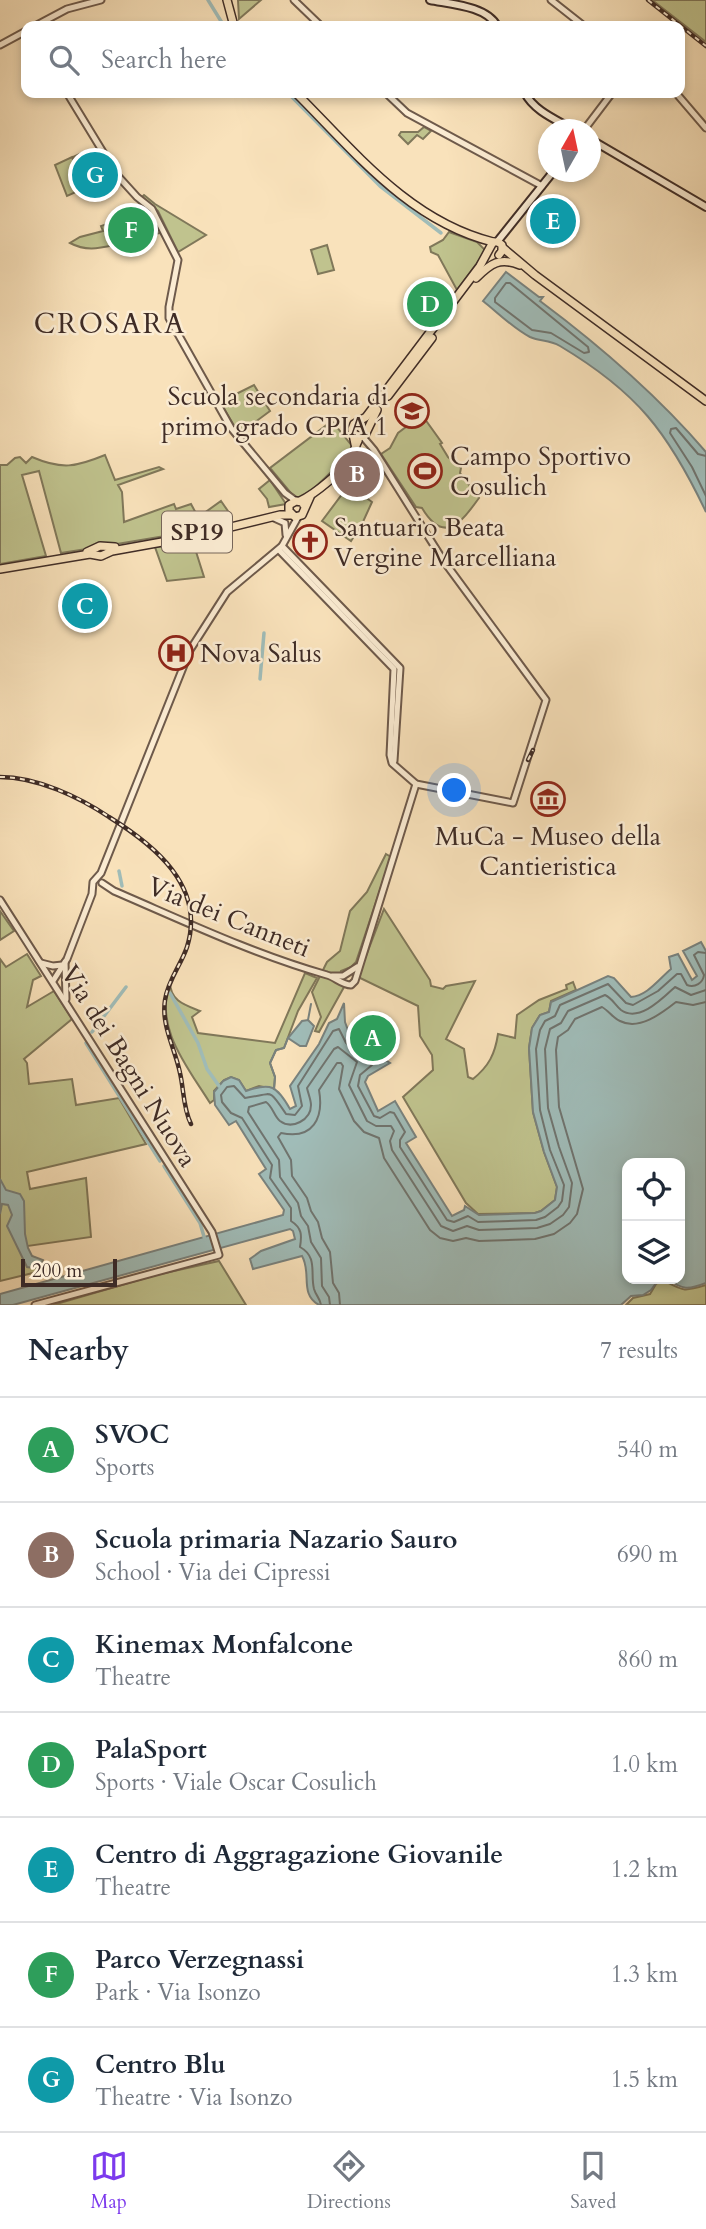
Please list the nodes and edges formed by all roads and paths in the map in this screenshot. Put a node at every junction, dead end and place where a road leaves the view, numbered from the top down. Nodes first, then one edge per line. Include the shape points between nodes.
1 (102, 0) edge
2 (227, 0) edge
3 (295, 0) edge
4 (430, 0) edge
5 (551, 0) edge
6 (44, 21) edge
7 (233, 21) edge
8 (315, 21) edge
9 (492, 21) edge
10 (578, 21) edge
11 (21, 34) edge
12 (0, 45) edge
13 (70, 98) edge
14 (301, 98) edge
15 (391, 98) edge
16 (528, 98) edge
17 (608, 98) edge
18 (680, 98) edge
19 (556, 119) edge
20 (592, 119) edge
21 (706, 128) edge
22 (601, 145) edge
23 (546, 182) edge
24 (542, 187) junction
25 (706, 207) edge
26 (496, 248) junction
27 (521, 264) junction
28 (475, 278) junction
29 (706, 401) edge
30 (362, 431) junction
31 (295, 509) junction
32 (266, 518) junction
33 (282, 546) junction
34 (101, 551) junction
35 (0, 568) edge
36 (416, 784) junction
37 (98, 885) junction
38 (0, 900) edge
39 (41, 963) junction
40 (63, 963) junction
41 (360, 965) junction
42 (344, 976) junction
43 (64, 977) junction
44 (355, 977) junction
45 (52, 981) junction
46 (66, 1003) junction
47 (35, 1305) edge

1 - 6 street
2 - 7 main road
3 - 8 street
4 - 9 main road via 486,14
5 - 10 street
11 - 12 street
13 - 31 street via 117,175 152,209 178,260 169,318 231,428
14 - 26 main road via 397,194 434,219
15 - 24 street via 407,113
16 - 19 main road
17 - 20 street
18 - 21 street
22 - 25 main road
23 - 24 main road
24 - 26 main road
26 - 27 main road
26 - 28 main road
26 - 30 main road via 368,415
27 - 28 main road via 491,263
27 - 29 main road
28 - 30 main road
30 - 31 main road via 348,460
30 - 36 street via 443,560 546,700 513,803
31 - 32 main road, SP19
31 - 33 street
31 - 34 main road, SP19
32 - 33 street via 285,523
32 - 34 main road, SP19 via 190,537
33 - 36 street via 397,668 395,766
33 - 37 street via 227,592 187,656
34 - 35 main road, SP19
36 - 41 street
37 - 40 street
37 - 42 street, Via dei Canneti via 271,957 330,976
38 - 39 street, Via dei Bagni Nuova
39 - 40 street
39 - 45 street, Via dei Bagni Nuova
40 - 43 street
40 - 45 street
41 - 42 street
41 - 44 street
42 - 44 street, Via dei Canneti
42 - 44 street via 351,985
43 - 45 street
43 - 46 street
45 - 46 street, Via dei Bagni Nuova
46 - 47 street, Via dei Bagni Nuova via 212,1232 218,1253

